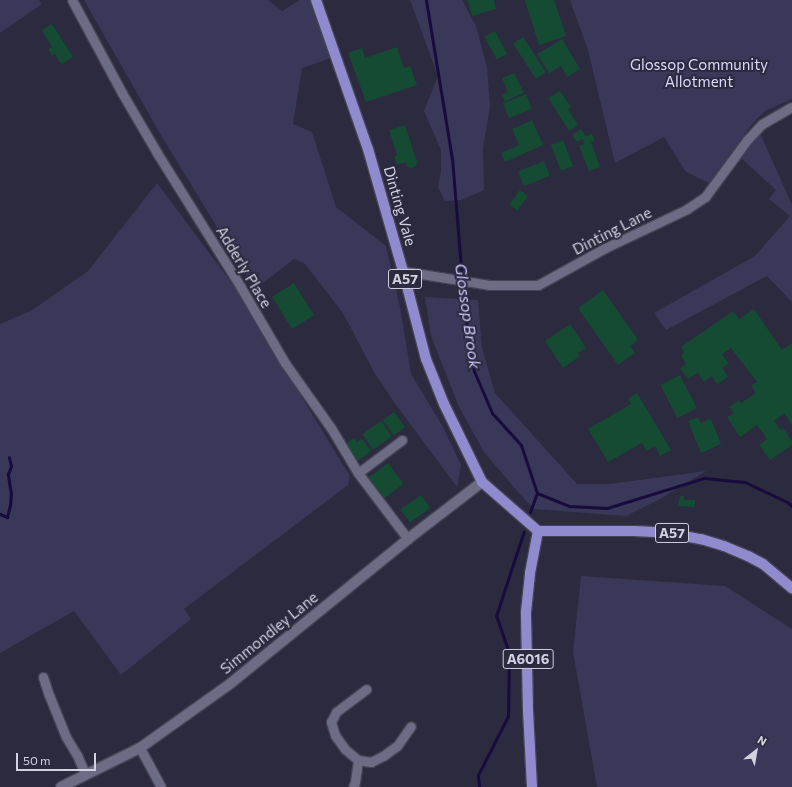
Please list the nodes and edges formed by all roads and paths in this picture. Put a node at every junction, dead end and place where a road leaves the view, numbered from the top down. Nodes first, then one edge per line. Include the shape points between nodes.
1 (72, 0) edge
2 (316, 0) edge
3 (792, 107) edge
4 (403, 271) junction
5 (402, 440) dead end
6 (358, 473) junction
7 (482, 482) junction
8 (538, 531) junction
9 (408, 539) junction
10 (792, 588) edge
11 (43, 677) dead end
12 (366, 689) dead end
13 (412, 726) dead end
14 (140, 748) junction
15 (358, 760) junction
16 (85, 774) junction
17 (61, 787) edge
18 (161, 787) edge
19 (353, 787) edge
20 (532, 787) edge

1 - 6 street, Adderly Place via 158,153 285,363 331,428
2 - 4 main road, Dinting Vale / A57 via 368,149
3 - 4 street, Dinting Lane via 762,124 705,197 687,209 605,248 538,285 480,284
4 - 7 main road, Dinting Vale / A57 via 426,359 444,404
5 - 6 street
6 - 9 street, Adderly Place
7 - 8 main road, Dinting Vale / A57
7 - 9 street, Simmondley Lane
8 - 10 main road, A57 via 634,531 669,533 701,539 753,559
8 - 20 main road, A6016 via 526,612
9 - 14 street, Simmondley Lane via 240,675
11 - 16 street via 48,696 66,738
12 - 15 street via 336,712 331,722 335,735
13 - 15 street via 397,746 383,756 371,762
14 - 16 street, Simmondley Lane
14 - 18 street
15 - 19 street
16 - 17 street, Simmondley Lane

